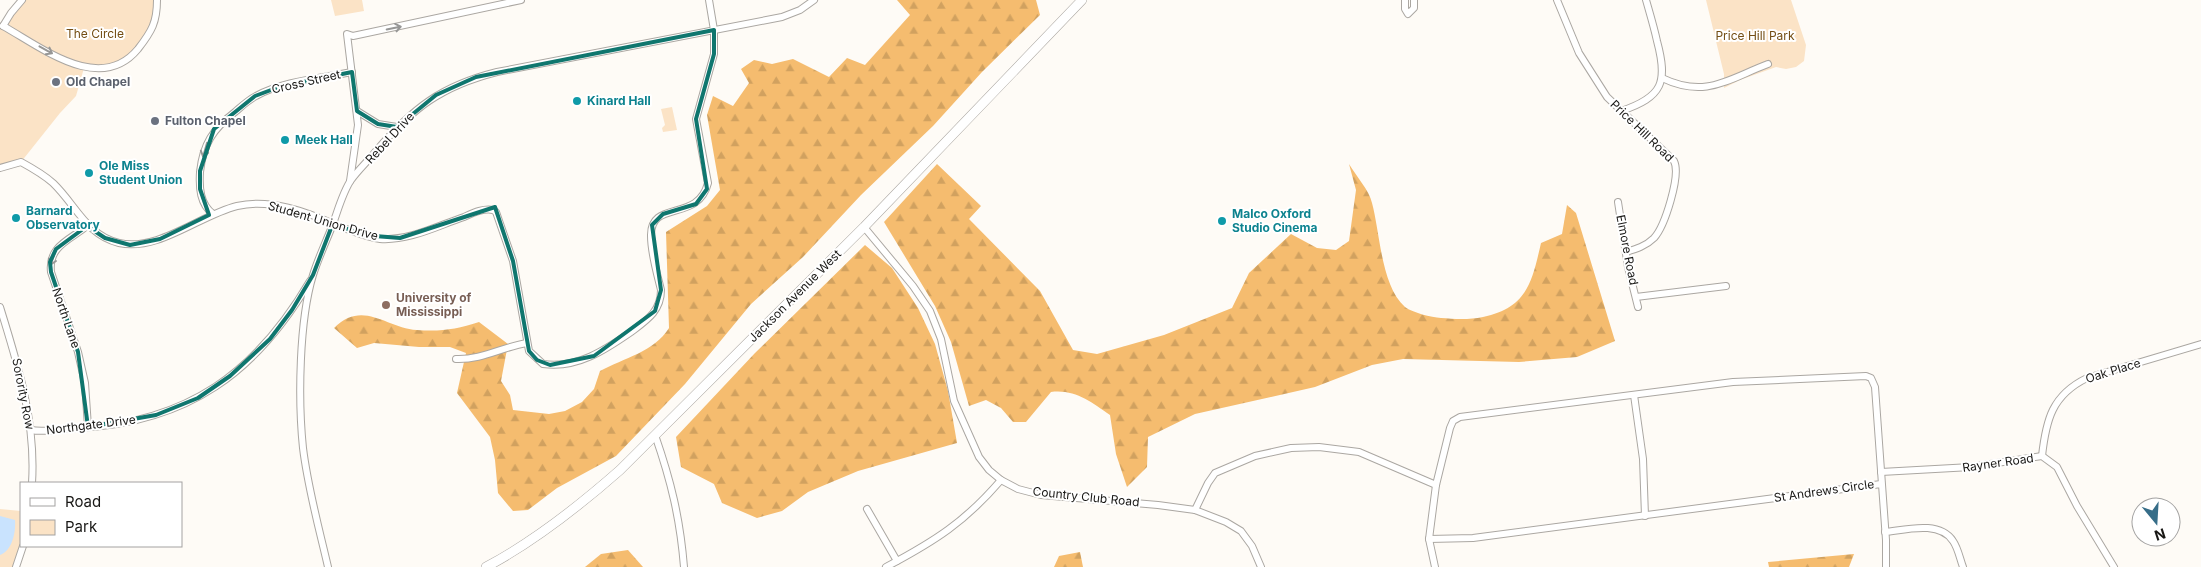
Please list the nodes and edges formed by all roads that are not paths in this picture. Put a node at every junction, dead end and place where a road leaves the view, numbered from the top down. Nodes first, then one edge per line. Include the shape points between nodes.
1 (22, 0) edge
2 (157, 0) edge
3 (521, 0) edge
4 (709, 0) edge
5 (814, 0) edge
6 (1405, 0) edge
7 (1414, 0) edge
8 (1557, 0) edge
9 (1646, 0) edge
10 (1079, 1) edge
11 (2, 26) edge
12 (714, 30) junction
13 (1768, 64) dead end
14 (352, 72) junction
15 (1662, 78) junction
16 (357, 111) junction
17 (1621, 111) junction
18 (397, 127) junction
19 (0, 168) edge
20 (350, 181) junction
21 (1618, 202) dead end
22 (213, 214) junction
23 (333, 223) junction
24 (87, 226) junction
25 (864, 227) junction
26 (1626, 252) junction
27 (313, 275) junction
28 (1726, 286) dead end
29 (1636, 298) junction
30 (1638, 306) dead end
31 (0, 307) edge
32 (292, 310) junction
33 (306, 310) junction
34 (527, 343) junction
35 (2201, 344) edge
36 (456, 359) dead end
37 (1634, 395) junction
38 (88, 427) junction
39 (31, 430) junction
40 (655, 435) junction
41 (2042, 456) junction
42 (1881, 472) junction
43 (1001, 480) junction
44 (32, 482) edge
45 (1881, 484) junction
46 (1436, 485) junction
47 (867, 509) dead end
48 (1194, 510) junction
49 (1645, 516) junction
50 (1885, 532) junction
51 (1429, 539) junction
52 (23, 547) edge
53 (898, 561) junction
54 (16, 567) edge
55 (328, 567) edge
56 (486, 567) edge
57 (684, 567) edge
58 (886, 567) edge
59 (1261, 567) edge
60 (1435, 567) edge
61 (1886, 567) edge
62 (1963, 567) edge
63 (2114, 567) edge

1 - 11 street
11 -> 2 street via 74,65 94,69 109,67 134,53 145,39 156,21
14 -> 3 street via 347,34 352,36 426,22
4 - 12 street
5 - 12 street, Rebel Drive via 787,16
6 - 7 street via 1408,14 1414,8
8 - 17 street, Price Hill Road via 1585,64 1607,97
9 - 15 street via 1663,65
10 - 25 main road, Jackson Avenue West
12 - 18 street, Rebel Drive via 476,77 436,95
12 - 34 street, Student Union Drive via 711,71 696,119 708,183 702,199 696,204 663,214 652,226 661,290 659,305 648,320 610,347 577,362 543,364 533,356
13 - 15 street via 1713,87 1689,87
14 - 16 street
14 -> 22 street, Cross Street via 279,87 255,96 213,132 205,146 200,171 200,189 206,207
15 - 17 street via 1651,97
16 - 18 street via 378,124
16 - 20 street
17 - 26 street, Price Hill Road via 1677,167 1660,231 1646,245
18 - 20 street, Rebel Drive
19 - 24 street, Student Union Drive via 21,162 53,184
20 - 23 street, Rebel Drive
21 - 26 street, Elmore Road
22 - 23 street, Student Union Drive via 258,203 278,205
22 - 24 street, Student Union Drive via 160,239 130,244 105,238
23 - 27 street, Rebel Drive
23 - 34 street, Student Union Drive via 362,235 380,239 400,238 478,211 493,210 513,261
24 -> 38 street, North Lane via 56,249 50,262 78,352 85,383
25 - 40 main road, Jackson Avenue West
25 - 43 street, Country Club Road via 930,311 941,339 954,401 965,430 979,457
26 - 29 street, Elmore Road
27 - 32 street, Northgate Drive
27 - 33 street, Rebel Drive
28 - 29 street, Elmore Road
29 - 30 street
31 - 39 street, Sorority Row via 18,362
32 - 33 street
32 - 38 street, Northgate Drive via 248,361 198,398 156,415
33 - 55 street, Rebel Drive via 301,391 303,448
34 - 36 street via 470,360
35 - 41 street, Oak Place via 2073,385 2055,404 2048,419
37 - 42 street, St Andrews Circle via 1733,382 1866,376 1872,378 1875,388
37 - 46 street, St Andrews Circle via 1453,421
37 - 49 street via 1643,459
38 - 39 street, Northgate Drive
39 - 44 street, Sorority Row
40 - 56 main road, Jackson Avenue West via 579,507 539,536
40 - 57 street via 678,511
41 - 42 street, Rayner Road via 1971,468
41 - 63 street, Rayner Road via 2057,467
42 - 45 street, St Andrews Circle
43 - 48 street, Country Club Road via 1041,495
43 - 53 street via 977,508 953,528
45 - 49 street, St Andrews Circle
45 - 50 street
46 - 48 street via 1359,452 1319,447 1291,448 1255,456 1216,473
46 - 51 street, St Andrews Circle
47 - 53 street
48 - 59 street, Country Club Road via 1241,531
49 - 51 street, St Andrews Circle via 1473,538
50 - 61 street
50 - 62 street via 1934,528 1954,542
51 - 60 street
52 - 54 street
53 - 58 street

